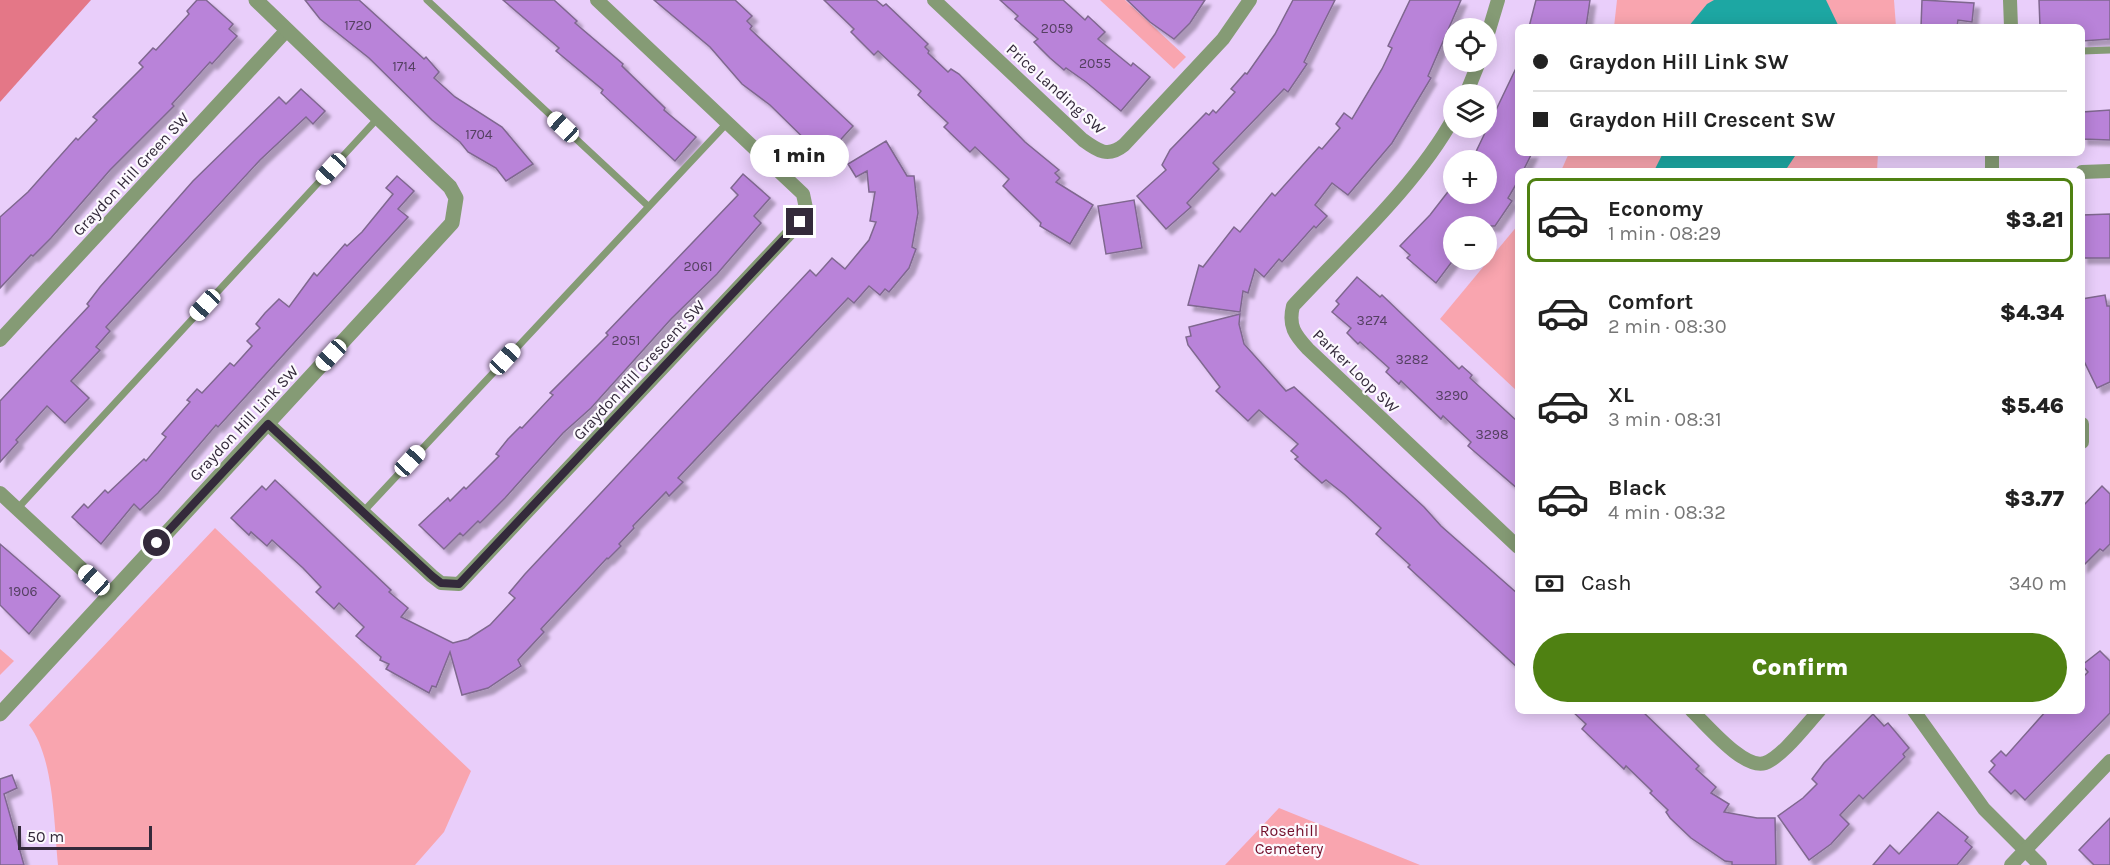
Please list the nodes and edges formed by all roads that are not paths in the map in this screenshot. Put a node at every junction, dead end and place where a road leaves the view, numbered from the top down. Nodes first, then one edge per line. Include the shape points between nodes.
1 (256, 0) edge
2 (427, 0) edge
3 (597, 0) edge
4 (934, 0) edge
5 (1250, 0) edge
6 (1498, 0) edge
7 (2010, 0) edge
8 (1493, 18) edge
9 (2011, 24) edge
10 (286, 31) junction
11 (2110, 50) edge
12 (2085, 51) edge
13 (378, 118) junction
14 (728, 122) junction
15 (1443, 133) edge
16 (2110, 171) edge
17 (2085, 172) edge
18 (648, 206) junction
19 (0, 340) edge
20 (268, 424) junction
21 (0, 493) edge
22 (17, 509) junction
23 (363, 512) junction
24 (1515, 544) edge
25 (110, 595) junction
26 (0, 714) edge
27 (1695, 714) edge
28 (1815, 714) edge
29 (1916, 714) edge
30 (2110, 761) edge
31 (2025, 850) junction
32 (2011, 865) edge
33 (2040, 865) edge

1 - 10 street, Graydon Hill Link SW
2 - 18 lane
3 - 14 street, Graydon Hill Crescent SW
4 - 5 street, Price Landing SW via 1083,140 1106,153 1115,153 1222,39
6 - 8 street
7 - 9 street
10 - 13 street, Graydon Hill Link SW
10 - 19 street, Graydon Hill Green SW
11 - 12 lane
13 - 20 street, Graydon Hill Link SW via 450,187 456,198 452,223
13 - 22 lane
14 - 18 lane
14 - 23 street, Graydon Hill Crescent SW via 803,194 807,213 500,543 467,578 450,585 432,576
15 - 24 street, Parker Loop SW via 1413,177 1293,306 1290,319 1293,332 1308,350
16 - 17 street
18 - 23 lane
20 - 23 street, Graydon Hill Crescent SW
20 - 25 street, Graydon Hill Link SW
21 - 22 street
22 - 25 street
25 - 26 street, Graydon Hill Link SW
27 - 28 street via 1741,757 1758,764 1777,756
29 - 31 street via 1984,809
30 - 31 street
31 - 32 street
31 - 33 street

